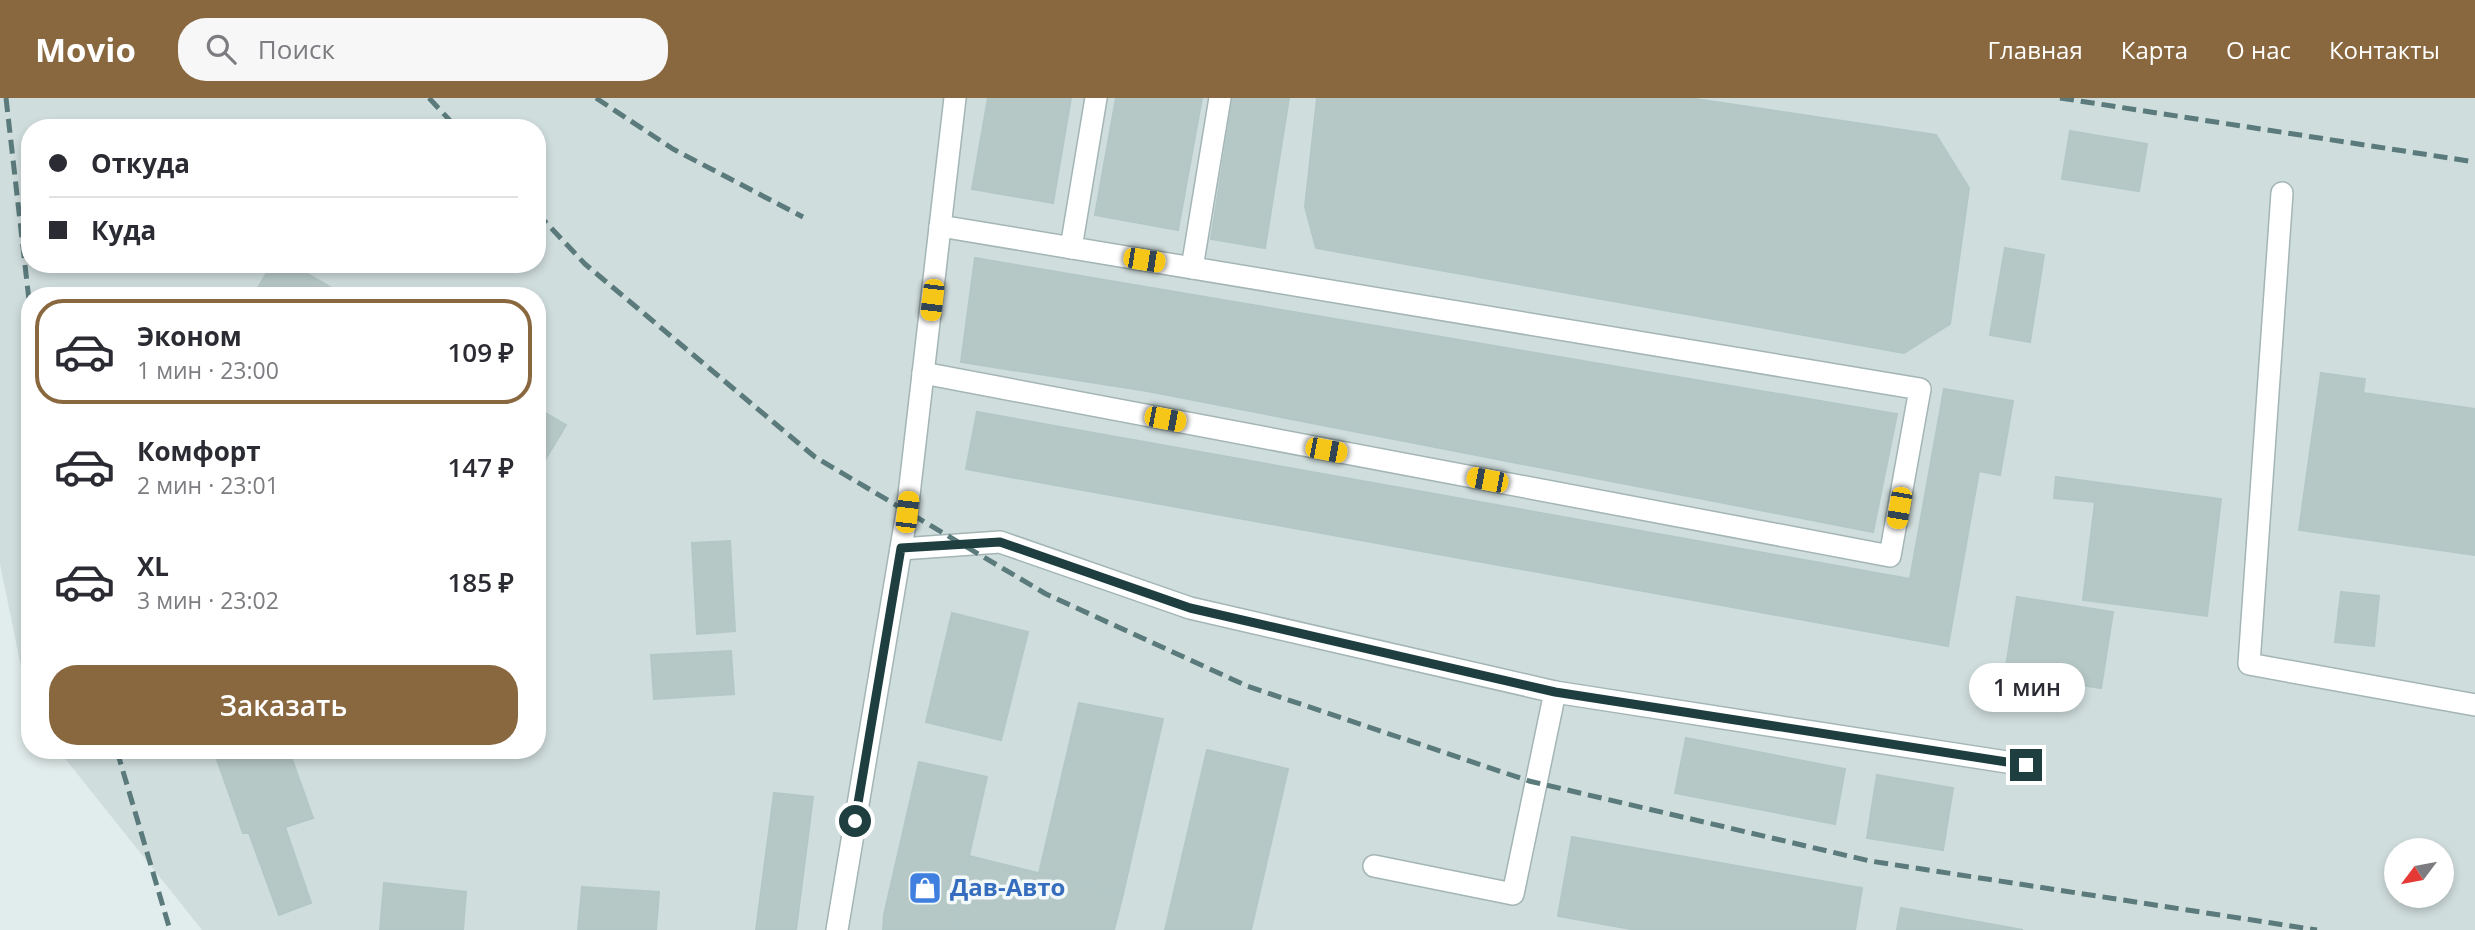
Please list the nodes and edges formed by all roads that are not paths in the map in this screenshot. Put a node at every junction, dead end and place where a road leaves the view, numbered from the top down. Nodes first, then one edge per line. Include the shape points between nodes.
1 (955, 98) edge
2 (1096, 98) edge
3 (1220, 98) edge
4 (2282, 193) dead end
5 (940, 226) junction
6 (1072, 248) junction
7 (1192, 268) junction
8 (923, 373) junction
9 (901, 548) junction
10 (1555, 692) junction
11 (2475, 705) edge
12 (2026, 765) dead end
13 (1374, 866) dead end
14 (836, 930) edge

1 - 5 lane
2 - 6 lane
3 - 7 lane
4 - 11 lane via 2249,664
5 - 6 lane
5 - 8 lane
6 - 7 lane
7 - 8 lane via 1920,389 1890,556
8 - 9 lane
9 - 10 lane via 1000,542 1190,608
9 - 14 lane
10 - 12 lane
10 - 13 lane via 1513,894

